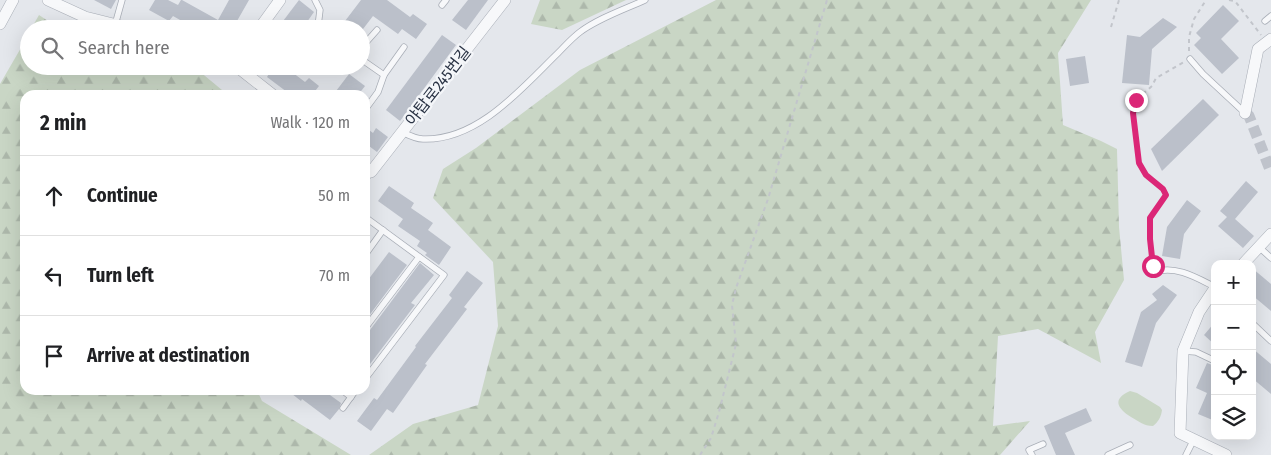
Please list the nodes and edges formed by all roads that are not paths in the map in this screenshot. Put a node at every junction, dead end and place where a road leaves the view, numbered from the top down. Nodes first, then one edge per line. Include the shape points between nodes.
1 (13, 0) edge
2 (48, 0) edge
3 (122, 0) edge
4 (280, 0) edge
5 (316, 0) edge
6 (505, 0) edge
7 (645, 0) edge
8 (1271, 16) edge
9 (96, 20) edge
10 (116, 20) edge
11 (266, 20) edge
12 (319, 20) edge
13 (1265, 21) dead end
14 (0, 24) edge
15 (377, 30) dead end
16 (370, 38) edge
17 (1269, 41) edge
18 (404, 47) dead end
19 (1190, 59) road end
20 (370, 65) edge
21 (247, 75) edge
22 (384, 75) junction
23 (267, 90) edge
24 (370, 103) edge
25 (1245, 113) joint
26 (402, 132) junction
27 (370, 169) edge
28 (370, 221) edge
29 (383, 230) junction
30 (1271, 234) edge
31 (1259, 247) junction
32 (370, 249) edge
33 (419, 256) junction
34 (1271, 258) edge
35 (1247, 260) edge
36 (1155, 272) road end
37 (1211, 285) edge
38 (1211, 293) edge
39 (370, 322) edge
40 (1256, 327) edge
41 (1271, 340) edge
42 (1182, 350) junction
43 (1211, 360) edge
44 (370, 372) edge
45 (348, 395) edge
46 (351, 397) joint
47 (343, 408) dead end
48 (1194, 439) junction
49 (1043, 444) dead end
50 (1130, 445) dead end
51 (1032, 455) edge
52 (1108, 455) edge
53 (1186, 455) edge
54 (1226, 455) edge

1 - 14 street
2 - 9 street
3 - 10 lane
4 - 11 street
5 - 12 lane
6 - 26 street, 야탑로245번길
7 - 26 lane via 580,32 504,104 464,131 442,138 422,139
8 - 13 lane
15 - 16 lane
17 - 25 street via 1258,49
18 - 22 lane
19 - 25 lane
20 - 22 lane
21 - 23 street
22 - 24 lane
26 - 27 street, 야탑로245번길
28 - 29 lane
29 - 32 lane
29 - 33 lane
30 - 31 street
31 - 34 lane
31 - 35 street
33 - 39 lane
33 - 44 lane via 444,275
36 - 37 lane via 1190,274
38 - 42 street
40 - 41 lane
42 - 43 lane via 1196,352
42 - 48 street via 1180,433
45 - 46 lane
46 - 47 lane
48 - 53 lane
48 - 54 street
49 - 51 lane via 1029,450
50 - 52 lane

